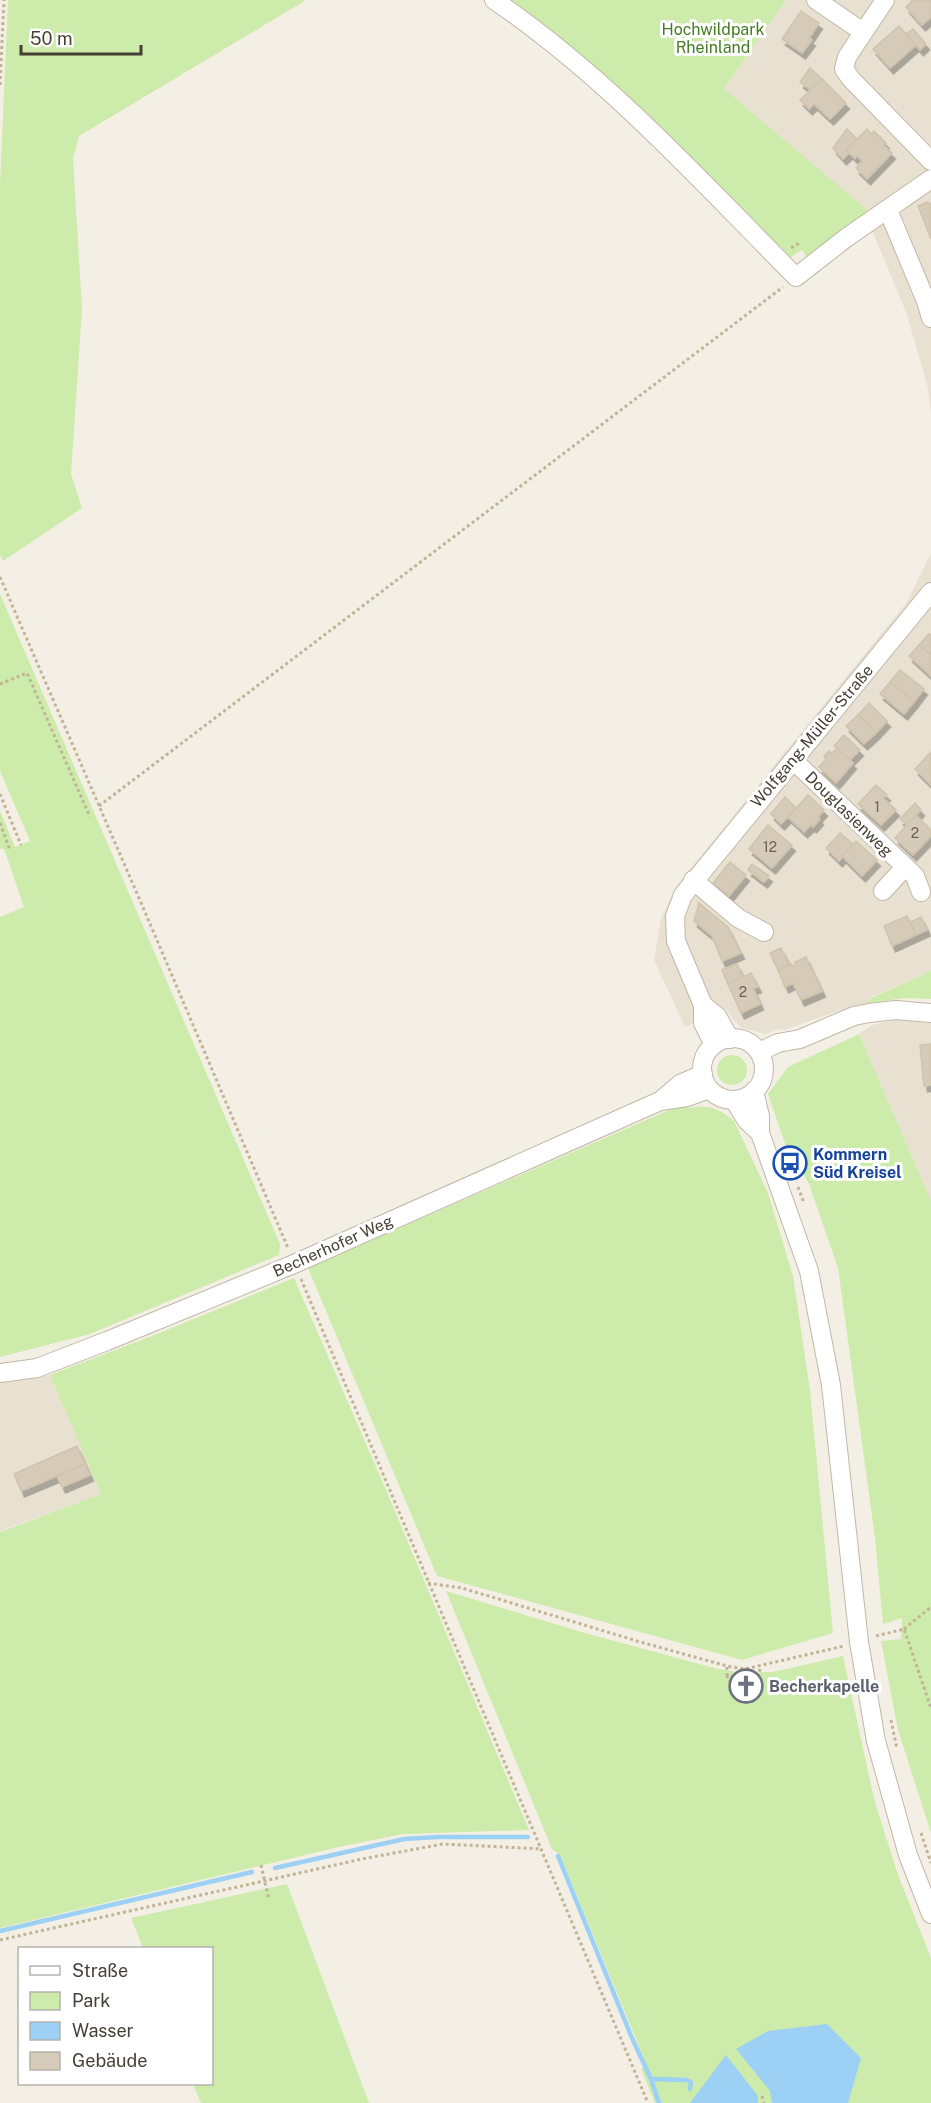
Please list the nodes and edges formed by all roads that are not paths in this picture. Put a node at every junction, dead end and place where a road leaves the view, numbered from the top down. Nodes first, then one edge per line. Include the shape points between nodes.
1 (494, 0) edge
2 (816, 0) edge
3 (885, 0) edge
4 (863, 32) junction
5 (931, 161) edge
6 (931, 179) edge
7 (888, 210) junction
8 (929, 306) edge
9 (928, 603) edge
10 (793, 760) junction
11 (905, 867) junction
12 (693, 880) junction
13 (883, 891) dead end
14 (921, 892) dead end
15 (764, 932) dead end
16 (931, 1013) edge
17 (722, 1042) junction
18 (761, 1060) junction
19 (706, 1081) junction
20 (754, 1091) junction
21 (734, 1100) junction
22 (760, 1133) junction
23 (0, 1373) edge
24 (931, 1914) edge

1 - 7 street via 623,103 796,276
2 - 4 street
3 - 4 street
4 - 5 street via 844,69
6 - 7 street
7 - 8 street
9 - 10 street, Wolfgang-Müller-Straße
10 - 11 street, Douglasienweg
10 - 12 street, Wolfgang-Müller-Straße
11 - 13 street, Douglasienweg
11 - 14 street, Douglasienweg via 915,876
12 - 15 street via 738,918
12 - 17 street, Wolfgang-Müller-Straße via 675,916 676,941 703,1005 717,1016
16 - 18 street via 896,1010 854,1016
17 - 18 street via 746,1041
17 - 19 street via 705,1058
18 - 20 street via 763,1076
19 - 21 street via 725,1099
19 - 23 street, Becherhofer Weg via 680,1084 660,1101 294,1264 58,1361
20 - 21 street
20 - 22 street
21 - 22 street
22 - 24 street via 808,1270 831,1385 859,1642 876,1741 908,1855

